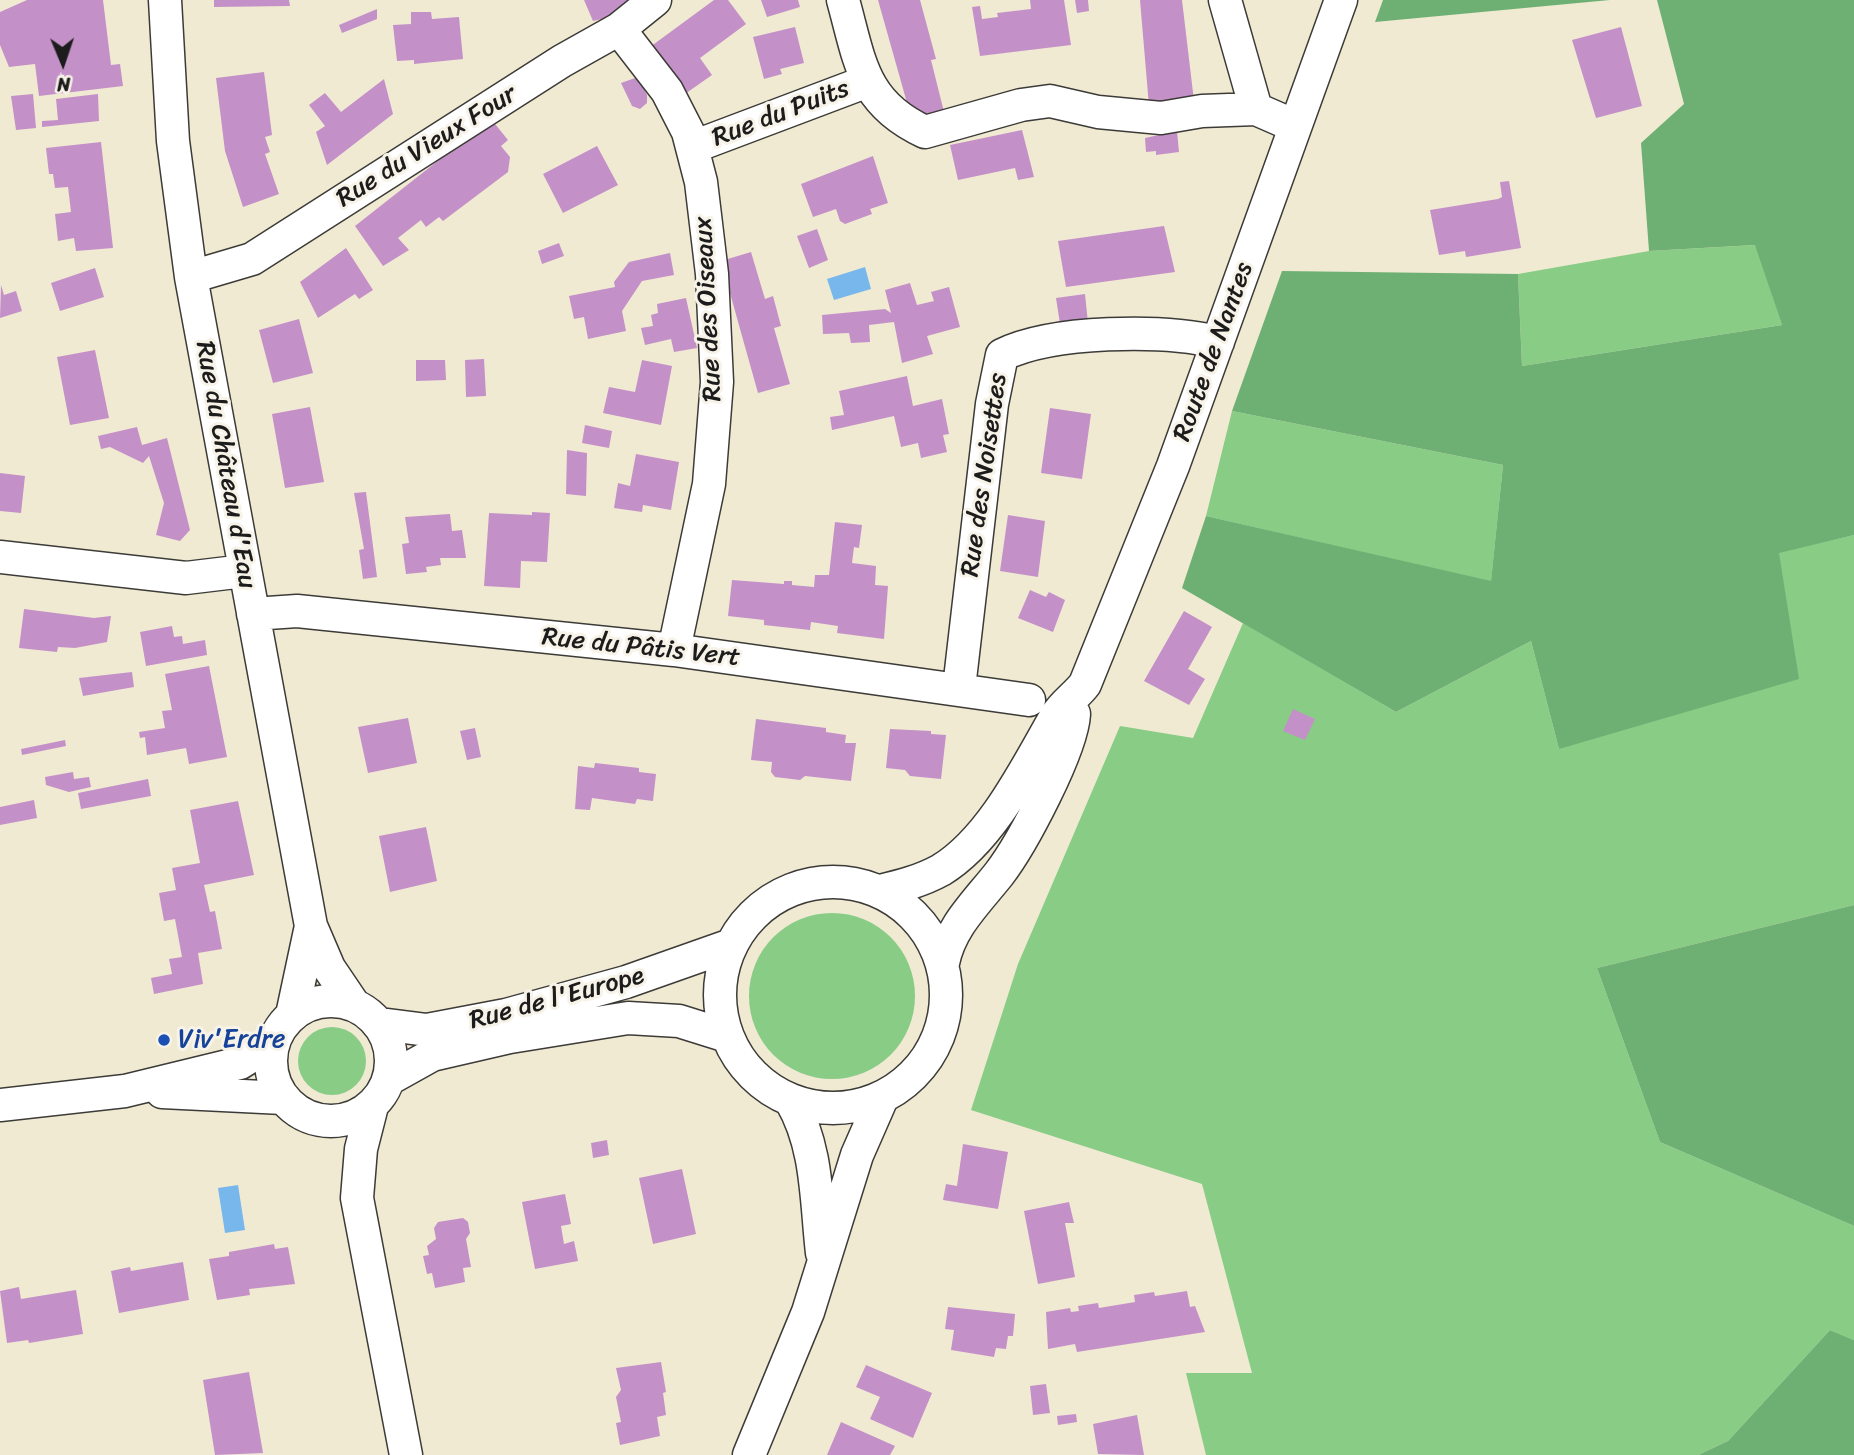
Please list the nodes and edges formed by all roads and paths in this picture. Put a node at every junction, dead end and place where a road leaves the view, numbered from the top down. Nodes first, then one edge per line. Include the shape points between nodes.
1 (165, 0) edge
2 (655, 0) edge
3 (843, 0) edge
4 (1226, 0) edge
5 (1341, 0) edge
6 (619, 29) junction
7 (868, 81) junction
8 (1256, 109) junction
9 (1295, 126) junction
10 (693, 147) junction
11 (191, 277) junction
12 (1218, 342) junction
13 (0, 557) edge
14 (244, 571) junction
15 (253, 614) junction
16 (674, 650) junction
17 (959, 688) junction
18 (1074, 699) junction
19 (1029, 700) dead end
20 (880, 891) junction
21 (311, 926) junction
22 (731, 944) junction
23 (943, 963) junction
24 (354, 1004) junction
25 (292, 1015) junction
26 (380, 1024) junction
27 (727, 1036) junction
28 (274, 1042) junction
29 (389, 1079) junction
30 (125, 1091) junction
31 (283, 1098) junction
32 (882, 1098) junction
33 (791, 1101) junction
34 (0, 1105) edge
35 (372, 1106) junction
36 (823, 1265) junction
37 (406, 1455) edge
38 (749, 1455) edge

1 - 11 street, Rue du Château d'Eau via 173,141
2 - 6 street, Rue du Vieux Four
3 - 7 street
4 - 8 street
5 - 9 street, Route de Nantes
6 - 10 street, Rue des Oiseaux via 667,91
6 - 11 street, Rue du Vieux Four via 252,259
7 - 8 street via 874,95 899,120 925,132 1021,105 1050,102 1161,118
7 - 10 street, Rue du Puits
8 - 9 street
9 - 12 street, Route de Nantes
10 - 16 street, Rue des Oiseaux via 712,274 717,383 709,484
11 - 14 street, Rue du Château d'Eau
12 - 17 street, Rue des Noisettes via 1166,333 1061,339 1023,345 1002,355 992,404
12 - 18 street, Route de Nantes via 1129,577 1085,684
13 - 14 street via 186,578
14 - 15 street, Rue du Château d'Eau
15 - 16 street, Rue du Pâtis Vert via 297,611
15 - 21 street, Rue du Château d'Eau
16 - 17 street, Rue du Pâtis Vert
17 - 19 street, Rue du Pâtis Vert
18 - 20 street, Route de Nantes via 1058,712 1032,762 972,842 943,869 912,884
18 - 23 street, Route de Nantes via 1074,718 1033,818 1001,871 948,939
20 - 22 street via 823,881 795,888 769,901 747,920
20 - 23 street via 908,909 929,933
21 - 24 street, Rue du Château d'Eau via 329,968
21 - 25 street, Rue du Château d'Eau
22 - 26 street, Rue de l'Europe via 626,982 506,1015 427,1030
22 - 27 street via 721,974 719,1005
23 - 32 street via 947,995 943,1027 930,1056 909,1080
24 - 25 street via 322,1001
24 - 26 street
25 - 28 street
26 - 29 street via 391,1051
27 - 29 street, Rue de l'Europe via 679,1021 628,1018 432,1055
27 - 33 street via 741,1063 764,1085
28 - 30 street via 240,1063
28 - 31 street via 272,1072
29 - 35 street
30 - 31 street
30 - 34 street
31 - 35 street via 318,1120 347,1119
32 - 33 street via 852,1107 821,1108
32 - 36 street via 857,1154
33 - 36 street via 804,1123 812,1152
35 - 37 street via 361,1149 357,1198
36 - 38 street

